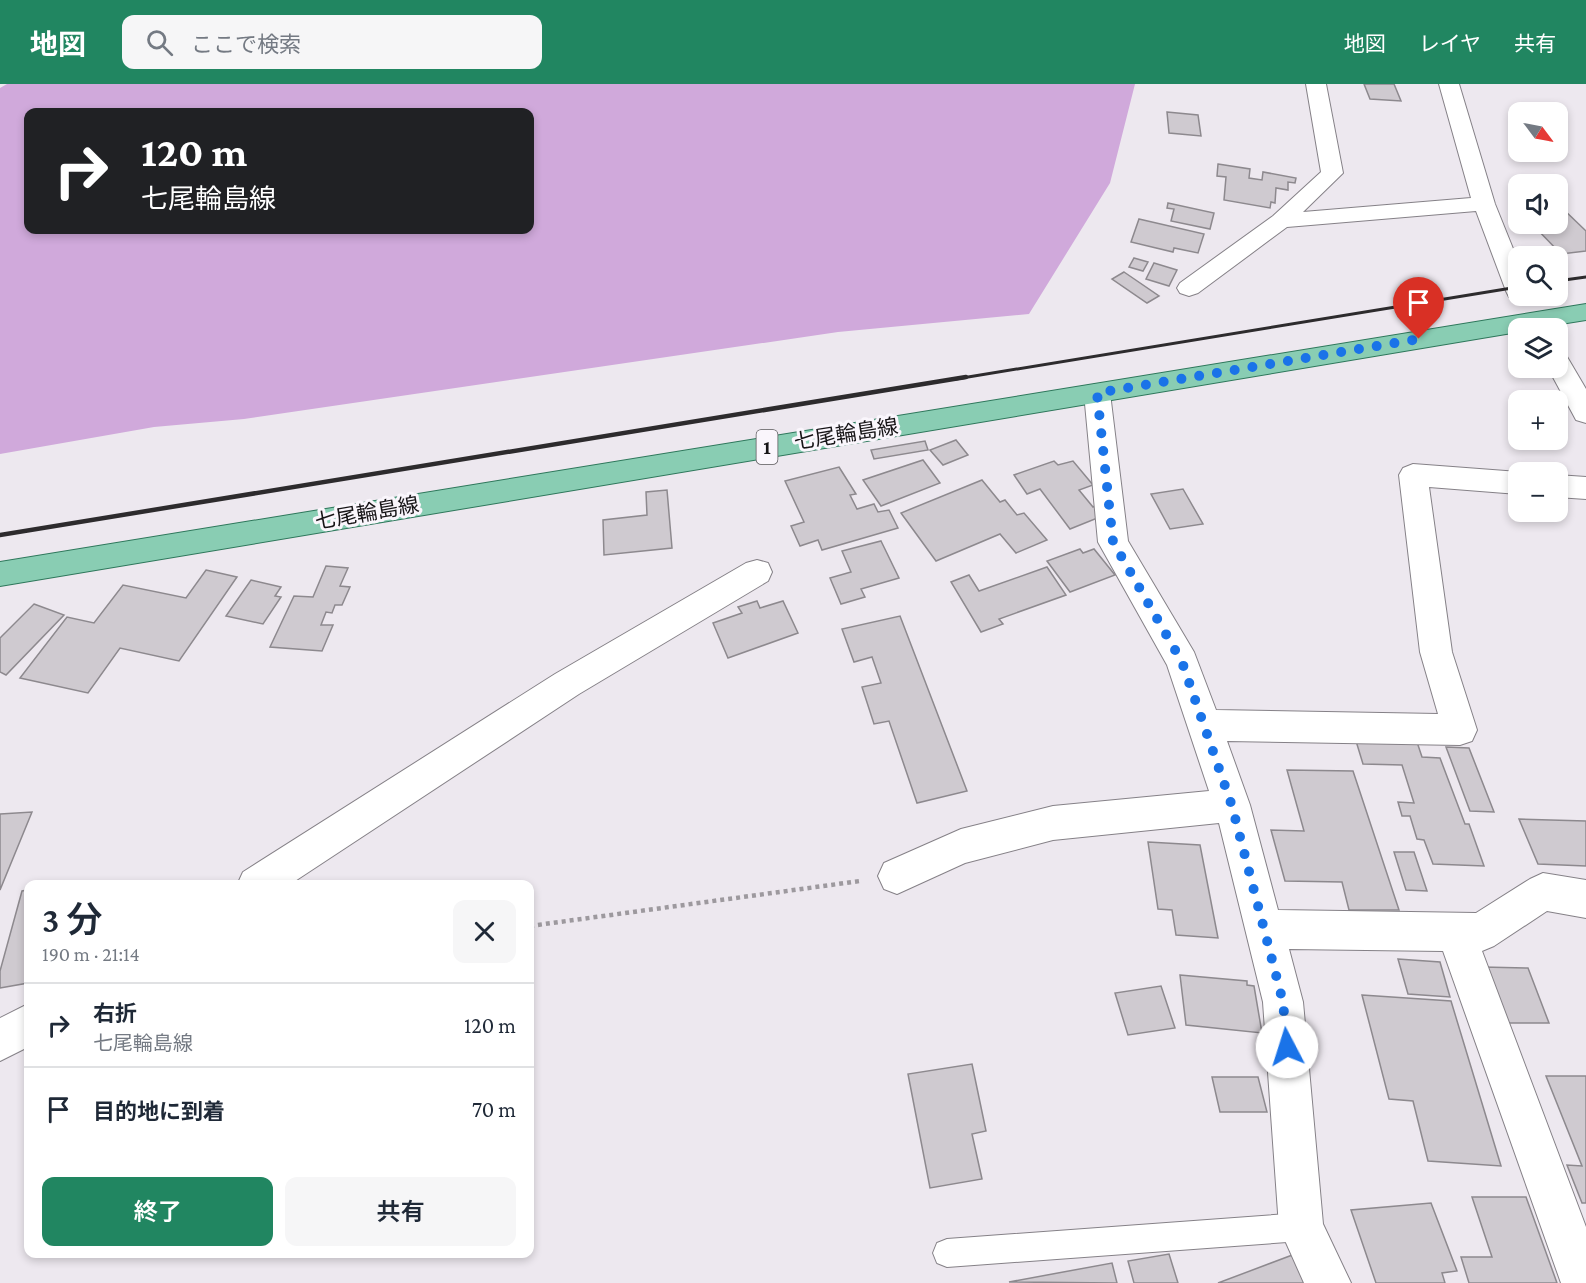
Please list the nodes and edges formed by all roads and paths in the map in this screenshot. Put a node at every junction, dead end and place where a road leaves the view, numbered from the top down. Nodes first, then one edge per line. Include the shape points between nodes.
1 (1316, 84) edge
2 (1449, 84) edge
3 (1484, 204) junction
4 (1281, 221) junction
5 (1508, 265) edge
6 (1189, 288) dead end
7 (1586, 312) edge
8 (1561, 318) edge
9 (1508, 328) edge
10 (1566, 378) edge
11 (1097, 393) junction
12 (1586, 413) edge
13 (1508, 482) edge
14 (1568, 487) edge
15 (1586, 488) edge
16 (757, 572) dead end
17 (0, 574) edge
18 (1204, 725) junction
19 (1232, 806) junction
20 (897, 876) joint
21 (264, 880) edge
22 (1586, 899) edge
23 (534, 925) edge
24 (1264, 929) junction
25 (1455, 932) junction
26 (24, 1026) edge
27 (0, 1041) edge
28 (1301, 1227) junction
29 (947, 1253) dead end
30 (1328, 1283) edge
31 (1584, 1283) edge

1 - 4 street via 1332,173
2 - 3 street
3 - 4 street
3 - 5 street
4 - 6 street
7 - 8 main road, 七尾輪島線 / 1
9 - 11 main road, 七尾輪島線 / 1
10 - 12 street
11 - 17 main road, 七尾輪島線 / 1
11 - 18 street via 1113,542 1182,662
13 - 18 street via 1413,476 1436,652 1460,730
14 - 15 street
16 - 21 street via 567,684
18 - 19 street
19 - 20 street via 1053,824 961,847
19 - 24 street
20 - 23 path
22 - 25 street via 1543,892 1479,932
24 - 25 street
24 - 28 street via 1283,1002
25 - 31 street
26 - 27 street
28 - 29 lane
28 - 30 street

